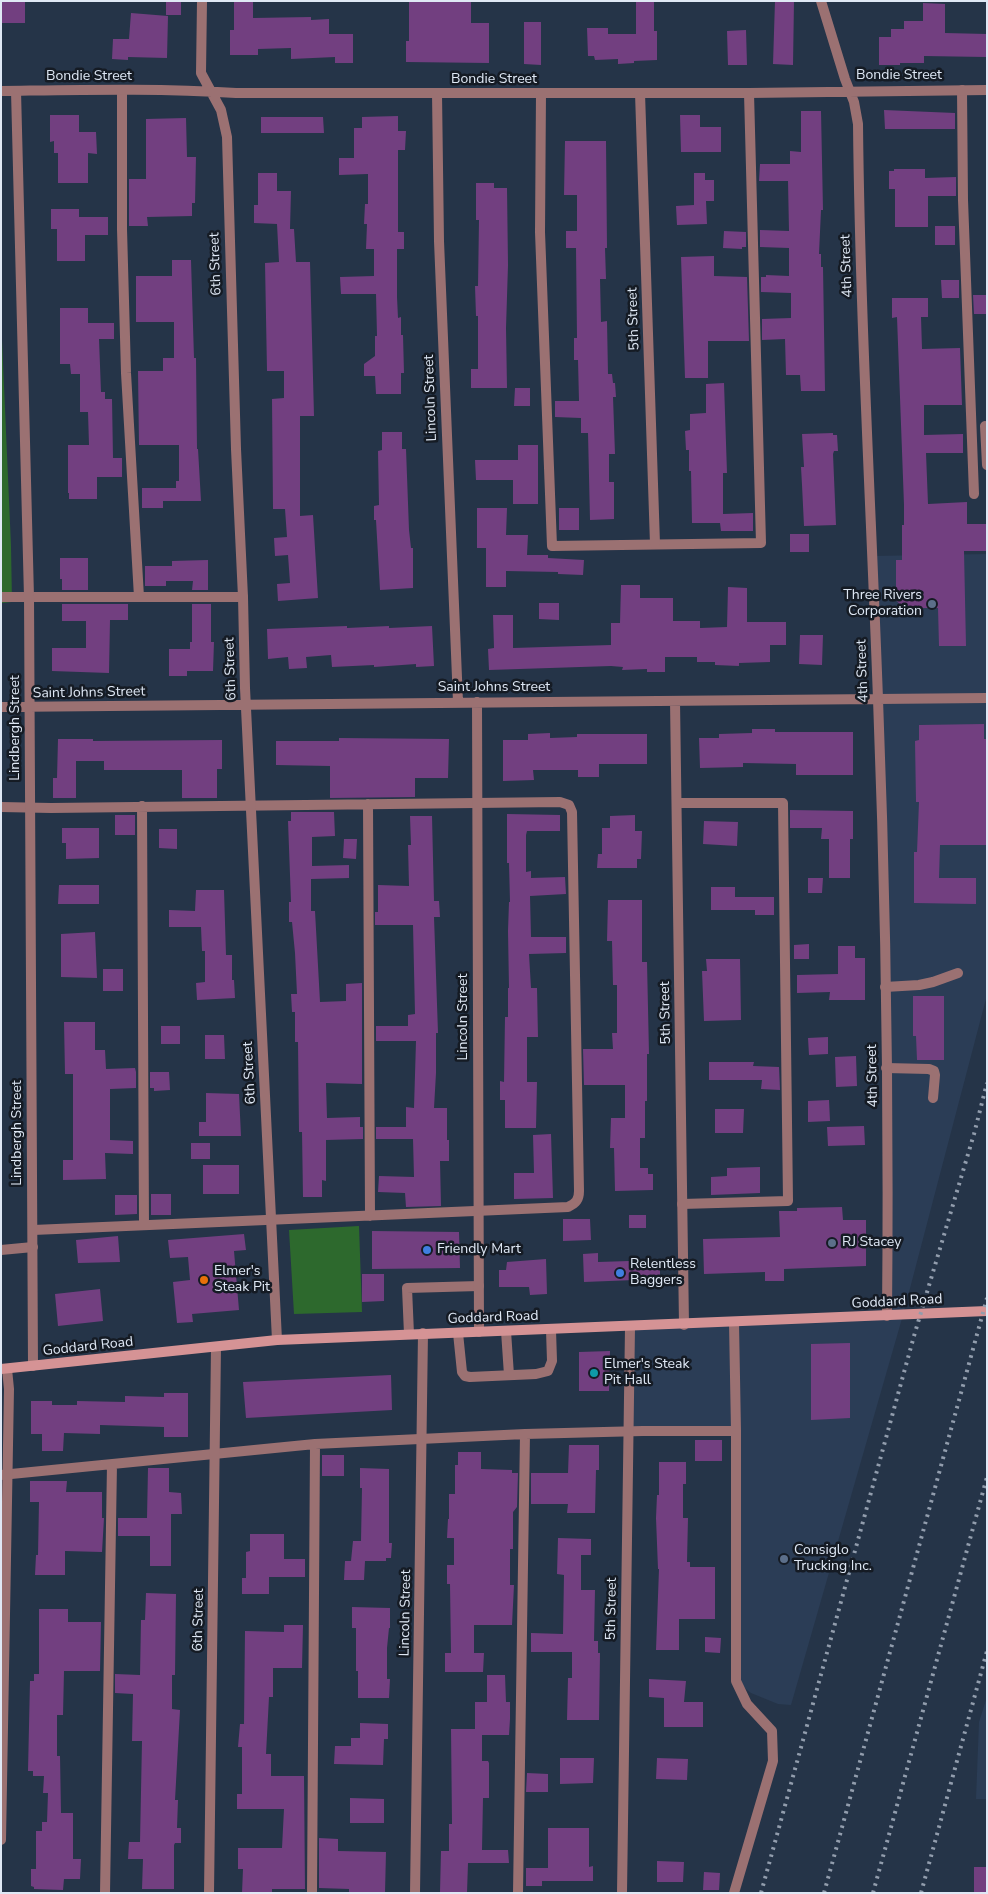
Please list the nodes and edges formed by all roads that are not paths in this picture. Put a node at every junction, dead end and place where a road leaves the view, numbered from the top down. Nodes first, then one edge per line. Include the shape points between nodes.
1 (202, 1) edge
2 (821, 1) edge
3 (122, 90) junction
4 (210, 90) junction
5 (850, 90) junction
6 (962, 90) junction
7 (987, 90) edge
8 (1, 91) edge
9 (16, 91) junction
10 (749, 92) junction
11 (437, 93) junction
12 (541, 93) junction
13 (640, 93) junction
14 (985, 426) dead end
15 (987, 465) edge
16 (974, 494) dead end
17 (656, 544) junction
18 (1, 597) edge
19 (29, 597) junction
20 (139, 597) junction
21 (243, 597) junction
22 (987, 698) edge
23 (878, 699) junction
24 (675, 701) junction
25 (458, 702) junction
26 (477, 702) junction
27 (246, 705) junction
28 (1, 707) edge
29 (30, 707) junction
30 (478, 803) junction
31 (677, 803) junction
32 (368, 804) junction
33 (251, 805) junction
34 (1, 806) edge
35 (142, 806) junction
36 (30, 807) junction
37 (958, 973) dead end
38 (885, 987) junction
39 (886, 1068) junction
40 (933, 1098) dead end
41 (682, 1204) junction
42 (479, 1211) junction
43 (370, 1216) junction
44 (271, 1220) junction
45 (144, 1225) junction
46 (33, 1230) junction
47 (33, 1247) junction
48 (1, 1250) edge
49 (479, 1286) junction
50 (987, 1311) edge
51 (887, 1316) junction
52 (734, 1323) junction
53 (684, 1325) junction
54 (630, 1326) junction
55 (551, 1330) junction
56 (506, 1331) junction
57 (479, 1332) junction
58 (422, 1333) junction
59 (458, 1333) junction
60 (409, 1334) junction
61 (277, 1340) junction
62 (216, 1347) junction
63 (33, 1366) junction
64 (4, 1369) edge
65 (509, 1375) junction
66 (736, 1431) junction
67 (628, 1432) junction
68 (525, 1434) junction
69 (422, 1439) junction
70 (315, 1444) junction
71 (215, 1454) junction
72 (112, 1464) junction
73 (5, 1474) edge
74 (1, 1840) edge
75 (105, 1893) edge
76 (209, 1893) edge
77 (312, 1893) edge
78 (415, 1893) edge
79 (518, 1893) edge
80 (622, 1893) edge
81 (734, 1893) edge

1 - 4 street, 6th Street via 201,73
2 - 5 street, 4th Street
3 - 4 street, Bondie Street
3 - 9 street, Bondie Street
3 - 20 street via 126,373
4 - 11 street, Bondie Street via 236,93
4 - 21 street, 6th Street via 221,110 226,137
5 - 6 street, Bondie Street
5 - 10 street, Bondie Street
5 - 23 street, 4th Street via 858,124
6 - 7 street, Bondie Street
6 - 16 street via 963,210
8 - 9 street, Bondie Street
9 - 19 street, Lindbergh Street
10 - 13 street, Bondie Street
10 - 17 street via 761,543
11 - 12 street, Bondie Street
11 - 25 street, Lincoln Street via 439,241
12 - 13 street, Bondie Street
12 - 17 street via 540,232 552,546
13 - 17 street, 5th Street
14 - 15 street
18 - 19 street
19 - 20 street
19 - 29 street, Lindbergh Street
20 - 21 street
21 - 27 street, 6th Street
22 - 23 street, Saint Johns Street
23 - 24 street, Saint Johns Street
23 - 38 street, 4th Street
24 - 26 street, Saint Johns Street
24 - 31 street, 5th Street
25 - 26 street, Saint Johns Street
25 - 27 street, Saint Johns Street
26 - 30 street, Lincoln Street
27 - 29 street, Saint Johns Street
27 - 33 street, 6th Street
28 - 29 street, Saint Johns Street
29 - 36 street, Lindbergh Street
30 - 32 street
30 - 42 street, Lincoln Street
30 - 42 street via 560,802 568,805 572,812 579,1190 579,1199 568,1207
31 - 41 street, 5th Street
31 - 41 street via 782,803 787,1081 788,1201
32 - 33 street
32 - 43 street
33 - 35 street
33 - 44 street, 6th Street
34 - 36 street
35 - 36 street
35 - 45 street
36 - 46 street, Lindbergh Street
37 - 38 street via 919,985
38 - 39 street, 4th Street
39 - 40 street via 934,1071
39 - 51 street, 4th Street
41 - 53 street, 5th Street
42 - 43 street
42 - 49 street, Lincoln Street
43 - 44 street
44 - 45 street
44 - 61 street, 6th Street
45 - 46 street
46 - 47 street, Lindbergh Street
47 - 48 street
47 - 63 street, Lindbergh Street
49 - 57 street, Lincoln Street
49 - 60 street via 408,1288
50 - 51 street, Goddard Road
51 - 52 street, Goddard Road
52 - 53 street, Goddard Road
52 - 66 street
53 - 54 street, Goddard Road
54 - 55 street, Goddard Road
54 - 67 street, 5th Street
55 - 56 street, Goddard Road
55 - 65 street via 552,1361 548,1371
56 - 57 street, Goddard Road
56 - 65 street
57 - 59 street, Goddard Road
58 - 59 street, Goddard Road
58 - 60 street, Goddard Road
58 - 69 street, Lincoln Street
59 - 65 street via 465,1376
60 - 61 street, Goddard Road
61 - 62 street, Goddard Road
62 - 63 street, Goddard Road
62 - 71 street, 6th Street
63 - 64 street, Goddard Road
64 - 73 street via 9,1390
66 - 67 street
66 - 81 street via 736,1680 747,1704 772,1731 773,1760
67 - 68 street
67 - 80 street, 5th Street
68 - 69 street
68 - 79 street
69 - 70 street
69 - 78 street, Lincoln Street
70 - 71 street
70 - 77 street
71 - 72 street
71 - 76 street, 6th Street
72 - 73 street
72 - 75 street
73 - 74 street

